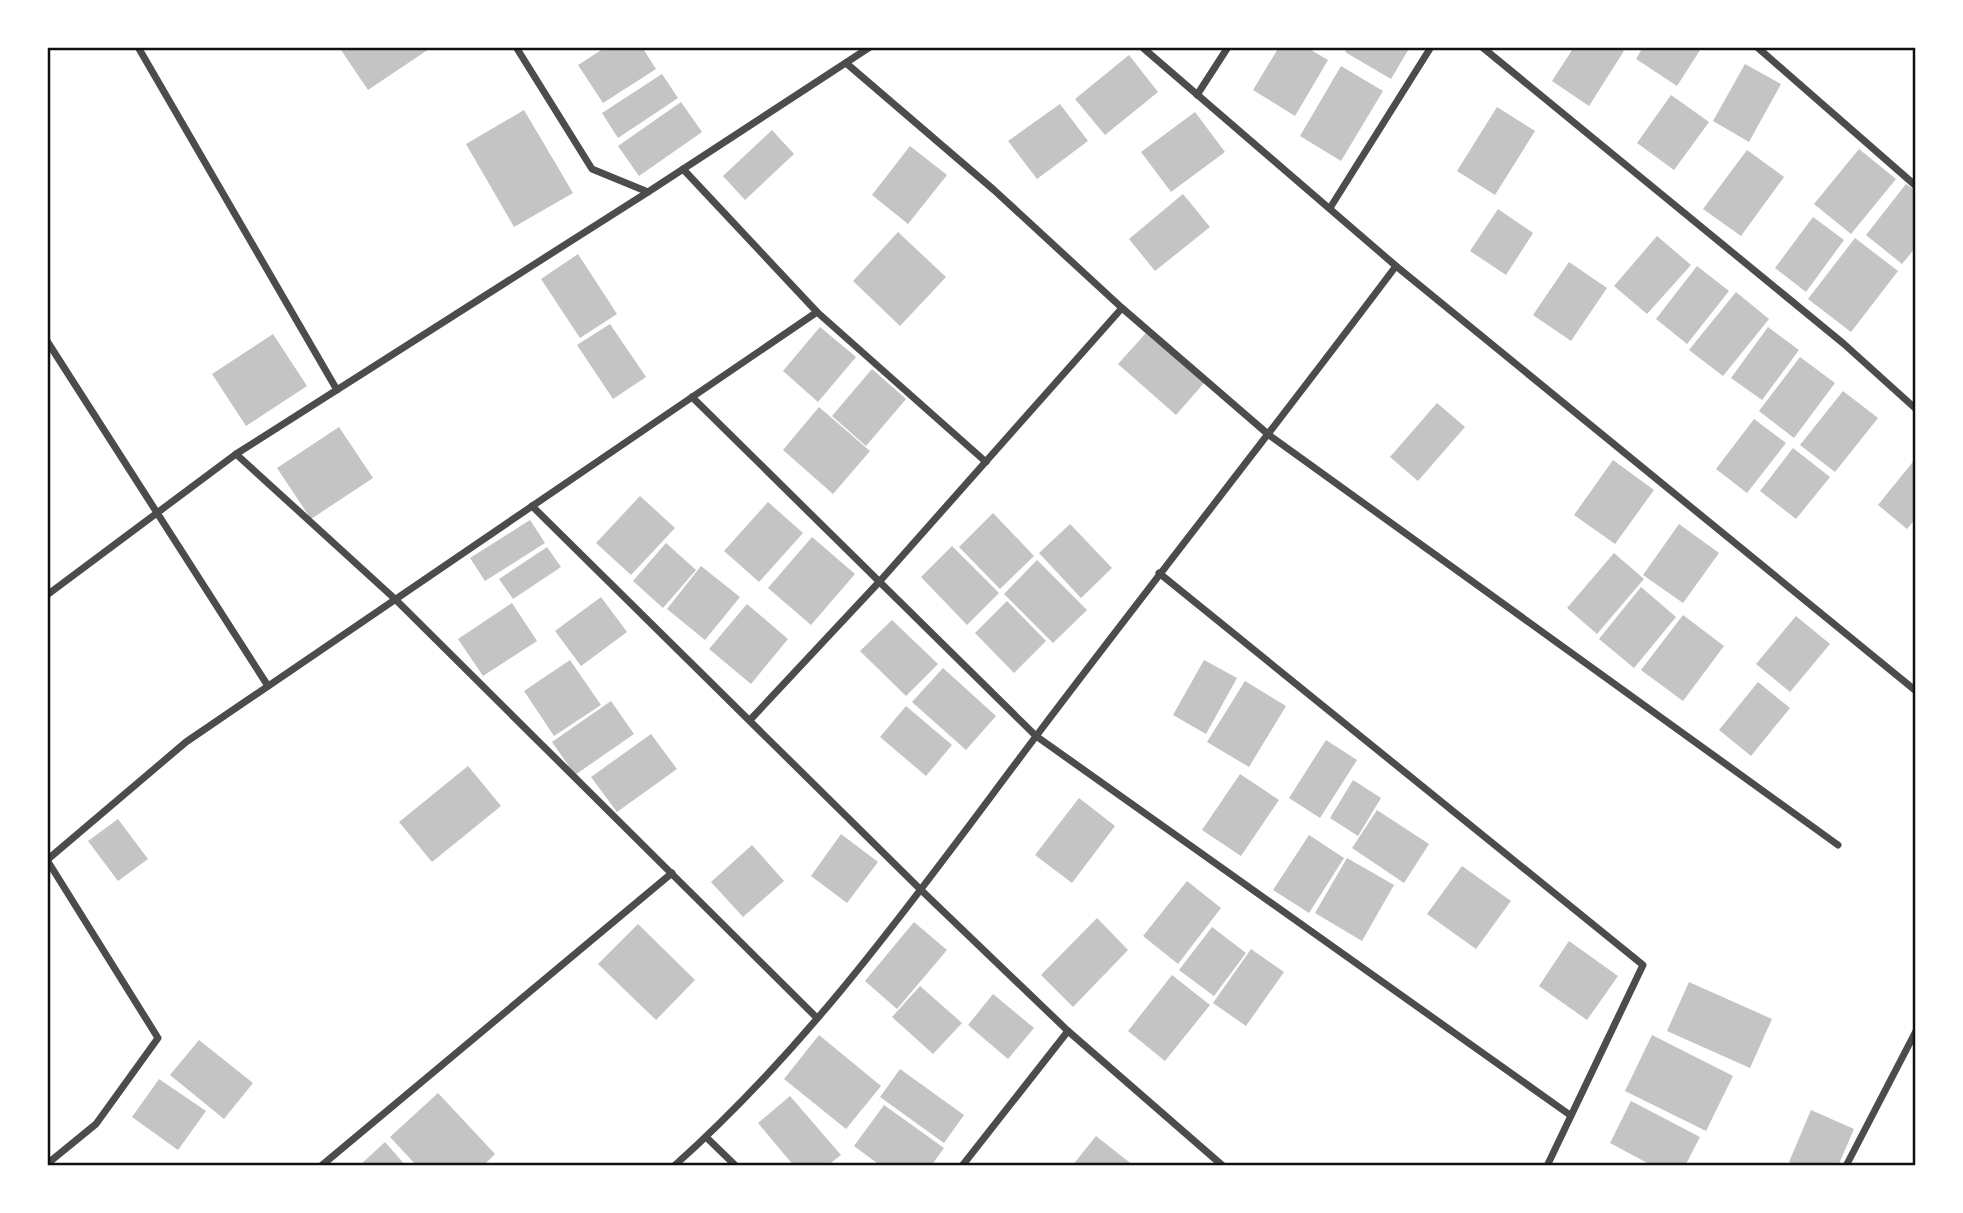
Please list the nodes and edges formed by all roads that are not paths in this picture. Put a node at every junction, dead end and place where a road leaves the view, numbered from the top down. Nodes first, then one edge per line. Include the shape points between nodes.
1 (138, 47) edge
2 (516, 47) edge
3 (870, 47) edge
4 (1142, 47) edge
5 (1228, 47) edge
6 (1431, 47) edge
7 (1482, 47) edge
8 (1757, 47) edge
9 (846, 63) junction
10 (1197, 94) junction
11 (683, 169) junction
12 (1916, 186) edge
13 (648, 192) junction
14 (1330, 208) junction
15 (1396, 265) junction
16 (1122, 308) junction
17 (817, 312) junction
18 (47, 341) edge
19 (337, 390) junction
20 (692, 397) junction
21 (1916, 409) edge
22 (1269, 435) junction
23 (236, 454) junction
24 (986, 462) junction
25 (532, 506) junction
26 (157, 513) junction
27 (1159, 573) junction
28 (880, 581) junction
29 (47, 595) edge
30 (395, 599) junction
31 (268, 686) junction
32 (1916, 691) edge
33 (750, 720) junction
34 (1036, 736) junction
35 (1838, 845) dead end
36 (47, 860) edge
37 (671, 873) junction
38 (920, 890) junction
39 (817, 1018) junction
40 (1068, 1031) junction
41 (1916, 1031) edge
42 (1570, 1115) junction
43 (706, 1137) junction
44 (47, 1164) edge
45 (321, 1166) edge
46 (674, 1166) edge
47 (736, 1166) edge
48 (962, 1166) edge
49 (1223, 1166) edge
50 (1547, 1166) edge
51 (1846, 1166) edge

1 - 19 street
2 - 13 street via 592,169
3 - 9 street
4 - 10 street
5 - 10 street
6 - 14 street
7 - 21 street via 1844,344
8 - 12 street
9 - 11 street
9 - 16 street
10 - 14 street
11 - 13 street
11 - 17 street
13 - 19 street
14 - 15 street
15 - 22 street
15 - 32 street
16 - 22 street
16 - 24 street
17 - 20 street
17 - 24 street
18 - 26 street
19 - 23 street
20 - 25 street
20 - 28 street
22 - 27 street
22 - 35 street
23 - 26 street
23 - 30 street
24 - 28 street
25 - 30 street
25 - 33 street
26 - 29 street
26 - 31 street
27 - 34 street
27 - 42 street via 1643,965
28 - 33 street
28 - 34 street
30 - 31 street
30 - 37 street
31 - 36 street via 186,742
33 - 38 street
34 - 38 street
34 - 42 street
36 - 44 street via 158,1038 96,1124
37 - 39 street
37 - 45 street
38 - 39 street
38 - 40 street
39 - 43 street
40 - 48 street
40 - 49 street
41 - 51 street
42 - 50 street
43 - 46 street
43 - 47 street

